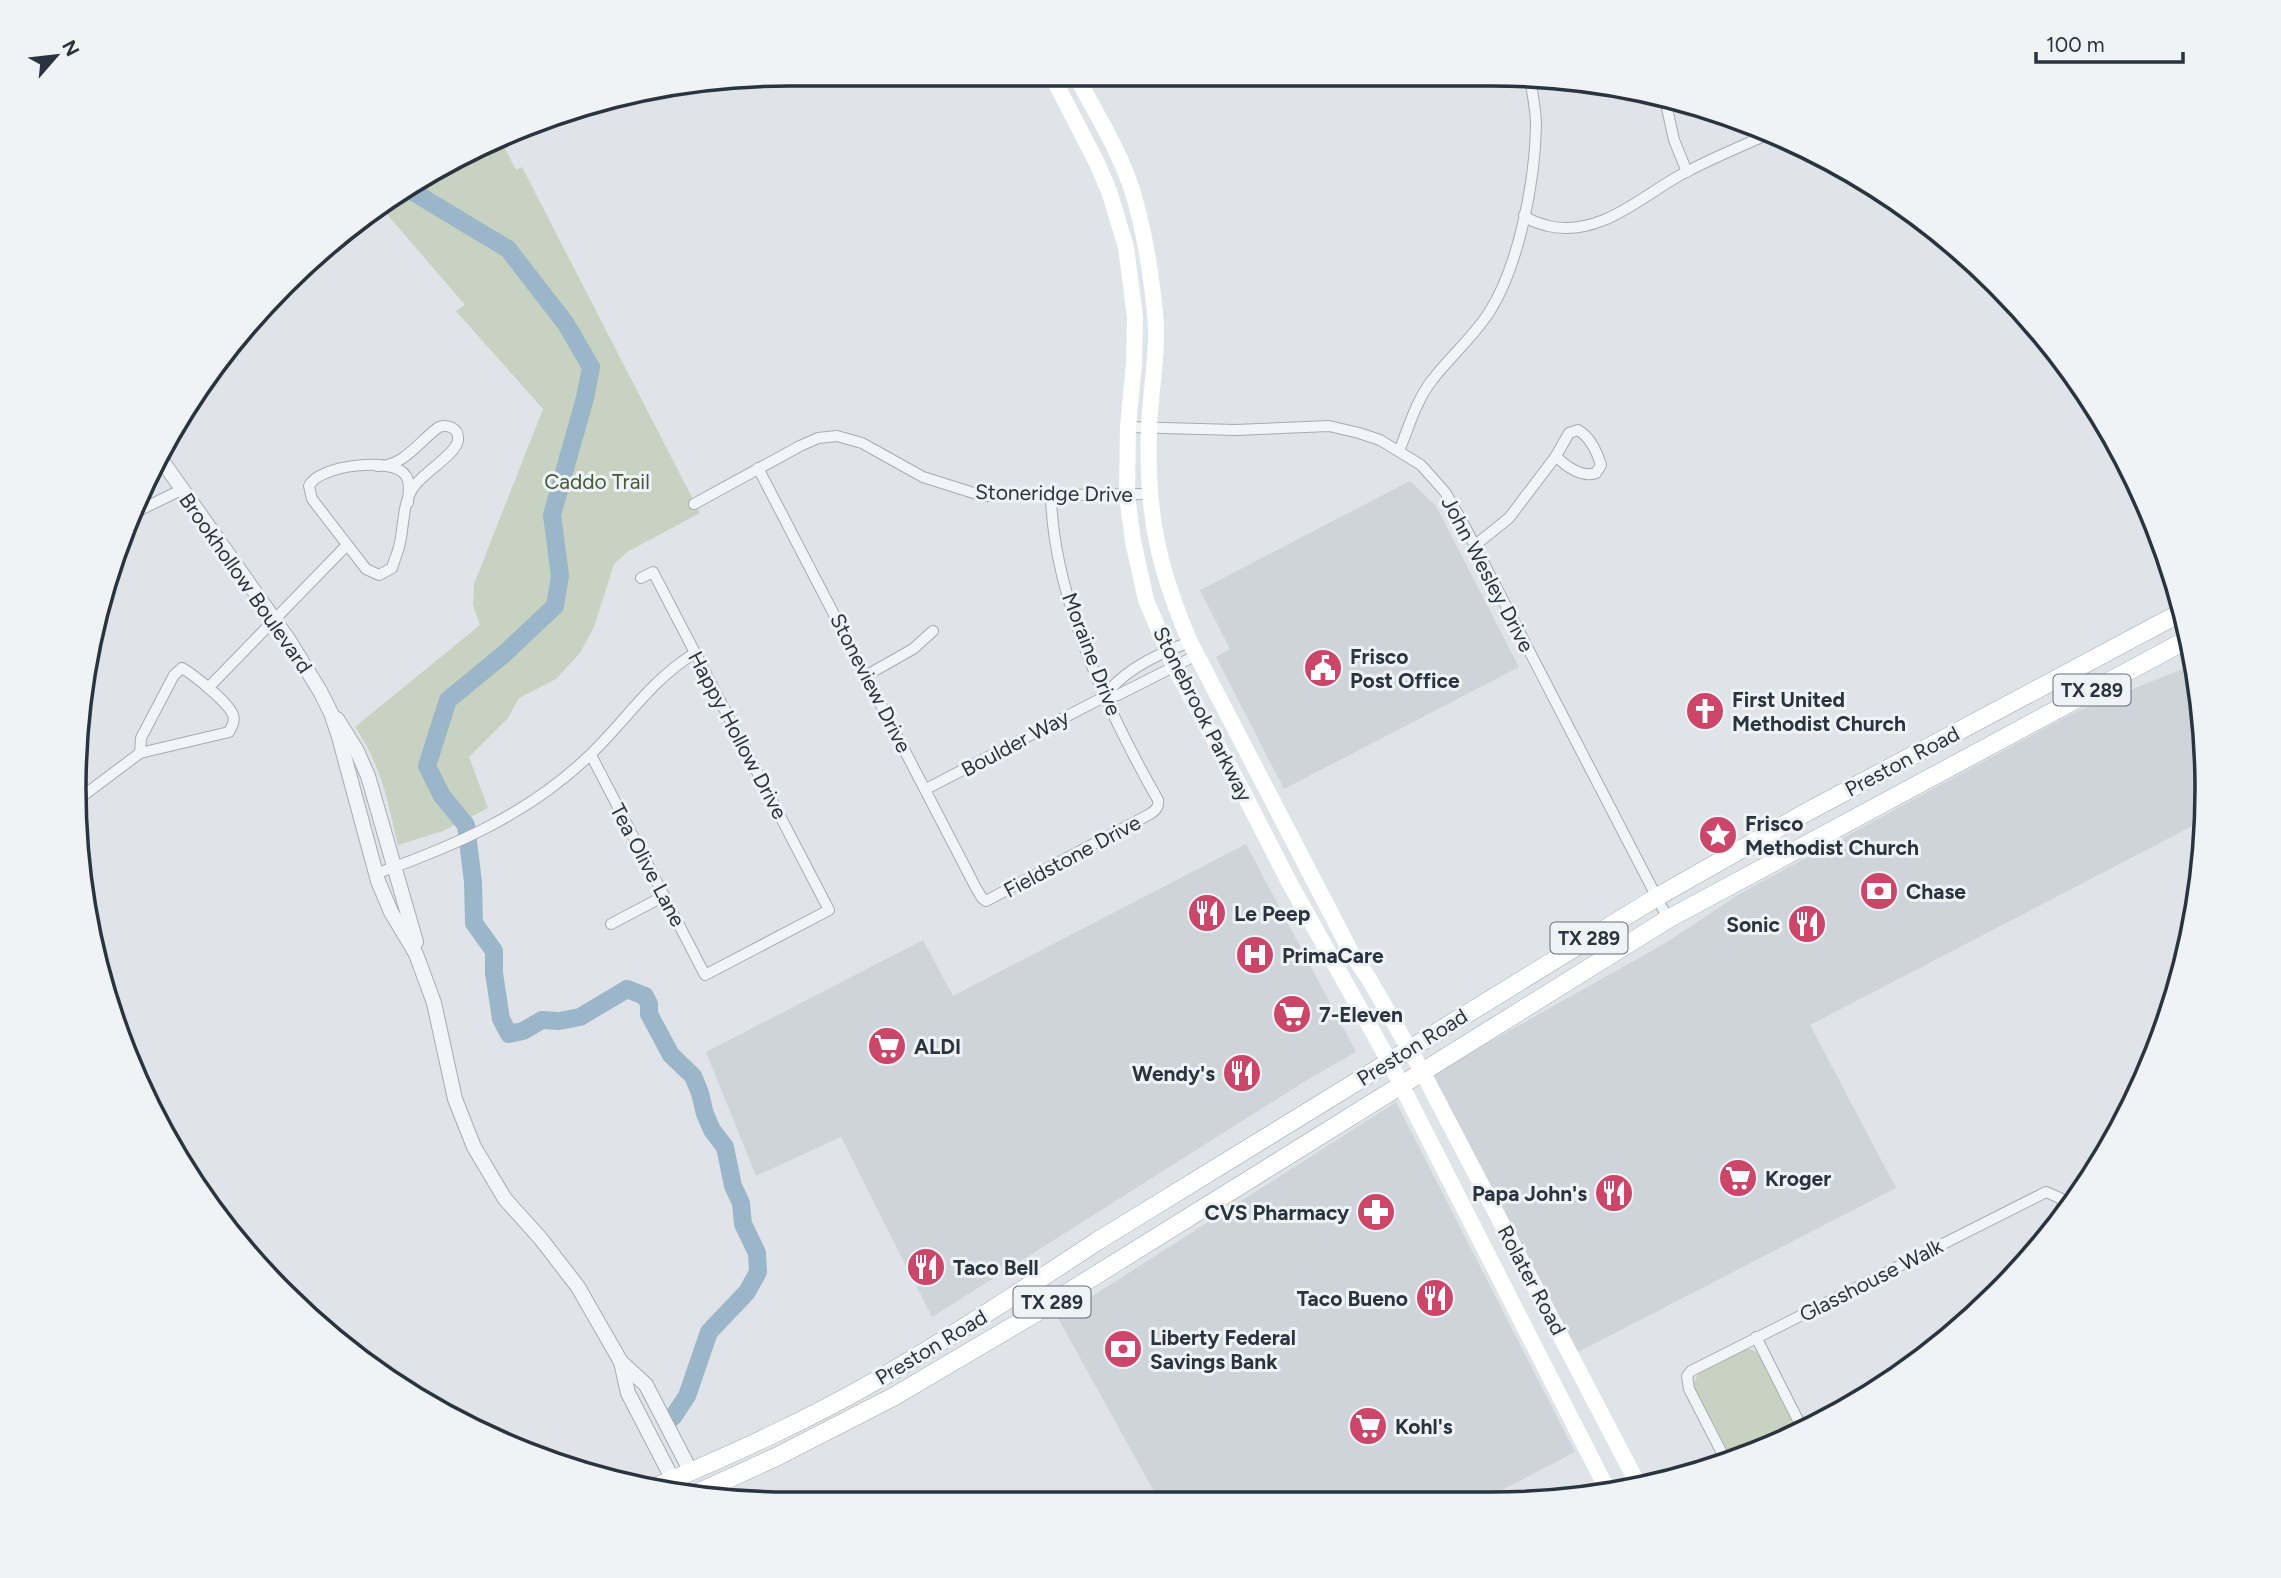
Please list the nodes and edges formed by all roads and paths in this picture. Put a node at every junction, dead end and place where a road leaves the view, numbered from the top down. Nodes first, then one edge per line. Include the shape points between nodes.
1 (1057, 86) edge
2 (1081, 86) edge
3 (1531, 87) edge
4 (1667, 108) edge
5 (1759, 138) edge
6 (1687, 172) junction
7 (1524, 215) junction
8 (1147, 250) junction
9 (1127, 255) junction
10 (1128, 427) junction
11 (1149, 429) junction
12 (1399, 451) junction
13 (1556, 456) junction
14 (165, 465) edge
15 (377, 466) junction
16 (758, 468) junction
17 (181, 490) junction
18 (1149, 494) junction
19 (1051, 495) junction
20 (1127, 496) junction
21 (408, 503) junction
22 (694, 504) dead end
23 (144, 508) edge
24 (347, 545) junction
25 (1474, 546) junction
26 (641, 578) dead end
27 (2173, 617) edge
28 (274, 620) junction
29 (933, 631) dead end
30 (2180, 643) edge
31 (1194, 648) junction
32 (1167, 650) junction
33 (695, 653) junction
34 (1174, 666) junction
35 (867, 675) junction
36 (208, 688) junction
37 (1104, 697) junction
38 (331, 713) junction
39 (140, 754) junction
40 (590, 755) junction
41 (1262, 782) junction
42 (926, 789) junction
43 (1243, 792) junction
44 (86, 794) edge
45 (1159, 805) joint
46 (394, 867) junction
47 (1310, 873) junction
48 (375, 874) junction
49 (1289, 882) junction
50 (664, 896) junction
51 (1657, 897) junction
52 (982, 898) joint
53 (1668, 919) junction
54 (611, 924) dead end
55 (419, 960) junction
56 (705, 975) joint
57 (1409, 1048) junction
58 (1389, 1061) junction
59 (1423, 1073) junction
60 (1402, 1086) junction
61 (1192, 1184) junction
62 (2062, 1201) edge
63 (1205, 1207) junction
64 (1503, 1224) junction
65 (1480, 1239) junction
66 (1756, 1337) junction
67 (1564, 1342) junction
68 (934, 1345) junction
69 (1539, 1354) junction
70 (621, 1362) junction
71 (947, 1365) junction
72 (1799, 1422) edge
73 (1722, 1453) edge
74 (691, 1472) junction
75 (1635, 1478) edge
76 (673, 1482) edge
77 (679, 1483) edge
78 (1604, 1483) edge
79 (695, 1486) edge
80 (711, 1488) edge

1 - 9 main road, Stonebrook Parkway via 1109,191
2 - 8 main road, Stonebrook Parkway via 1132,191
3 - 7 street via 1536,123 1532,182
4 - 6 street
5 - 6 street
6 - 7 street via 1624,212 1600,221 1553,227
7 - 12 street via 1497,298 1432,380
8 - 9 main road
8 - 11 main road, Stonebrook Parkway via 1156,363
9 - 10 main road, Stonebrook Parkway via 1135,317
10 - 11 street, John Wesley Drive
10 - 20 main road, Stonebrook Parkway
11 - 12 street, John Wesley Drive via 1329,426 1380,440
11 - 18 main road, Stonebrook Parkway
12 - 25 street, John Wesley Drive via 1435,478
13 - 13 street via 1583,474 1597,473 1601,465 1585,434 1578,430 1569,433
13 - 25 street via 1509,518
14 - 17 street, Brookhollow Boulevard
15 - 21 street via 404,473 409,482
15 - 21 street via 399,461 439,426 454,430 456,446 416,483
15 - 24 street via 326,472 314,477 309,486 312,499
16 - 19 street, Stoneridge Drive via 818,438 836,436 862,443 923,477 983,496
16 - 22 street, Stoneridge Drive
16 - 35 street, Stoneview Drive
17 - 23 street
17 - 28 street, Brookhollow Boulevard
18 - 20 street, Stoneridge Drive
18 - 31 main road, Stonebrook Parkway via 1161,566
19 - 20 street, Stoneridge Drive
19 - 37 street, Moraine Drive via 1060,565
20 - 32 main road, Stonebrook Parkway via 1146,600
21 - 24 street via 392,568 379,575 366,569
24 - 28 street
25 - 51 street, John Wesley Drive
26 - 33 street, Happy Hollow Drive via 653,572
27 - 51 main road, Preston Road / TX 289
28 - 36 street
28 - 38 street, Brookhollow Boulevard
29 - 35 street via 913,649
30 - 53 main road, Preston Road / TX 289
31 - 32 street, Boulder Way
31 - 34 street, Boulder Way
31 - 41 main road, Stonebrook Parkway
32 - 34 main road, Stonebrook Parkway
32 - 37 street, Boulder Way via 1114,682
33 - 40 street via 654,683
33 - 56 street, Happy Hollow Drive via 829,910
34 - 37 street, Boulder Way via 1118,695
34 - 43 main road, Stonebrook Parkway
35 - 42 street, Stoneview Drive
36 - 39 street via 181,668 141,738
36 - 39 street via 233,713 229,732
37 - 42 street, Boulder Way
37 - 45 street, Moraine Drive
38 - 46 street, Brookhollow Boulevard via 342,723 368,776
38 - 48 street, Brookhollow Boulevard
39 - 44 street
40 - 46 street via 515,813
40 - 50 street, Tea Olive Lane
41 - 43 main road
41 - 47 main road, Stonebrook Parkway
42 - 52 street, Stoneview Drive
43 - 49 main road, Stonebrook Parkway
45 - 52 street, Fieldstone Drive via 1004,892 986,901
46 - 48 street
46 - 55 street, Brookhollow Boulevard
47 - 49 main road
47 - 57 main road, Stonebrook Parkway
48 - 55 street, Brookhollow Boulevard
49 - 58 main road, Stonebrook Parkway
50 - 54 street
50 - 56 street, Tea Olive Lane
51 - 53 street, John Wesley Drive
51 - 57 main road, Preston Road / TX 289
53 - 59 main road, Preston Road / TX 289
55 - 70 street, Brookhollow Boulevard via 434,1003 452,1087 474,1147 505,1199 578,1287
57 - 58 main road, Preston Road / TX 289
57 - 59 main road, Stonebrook Parkway
58 - 60 main road, Stonebrook Parkway
58 - 61 main road, Preston Road / TX 289
59 - 60 main road, Preston Road / TX 289
59 - 64 main road, Rolater Road
60 - 63 main road, Preston Road / TX 289
60 - 65 main road, Rolater Road
61 - 63 main road
61 - 68 main road, Preston Road / TX 289
62 - 66 street, Glasshouse Walk via 2046,1192
63 - 71 main road, Preston Road / TX 289
64 - 65 main road
64 - 67 main road, Rolater Road
65 - 69 main road, Rolater Road
66 - 72 street
66 - 73 street, Glasshouse Walk via 1687,1376
67 - 69 main road
67 - 75 main road, Rolater Road
68 - 71 main road
68 - 74 main road, Preston Road / TX 289 via 855,1392
69 - 78 main road, Rolater Road
70 - 74 street, Brookhollow Boulevard via 646,1385
70 - 76 street, Brookhollow Boulevard via 628,1393
71 - 80 main road, Preston Road / TX 289
74 - 77 main road, Preston Road / TX 289
74 - 79 main road

